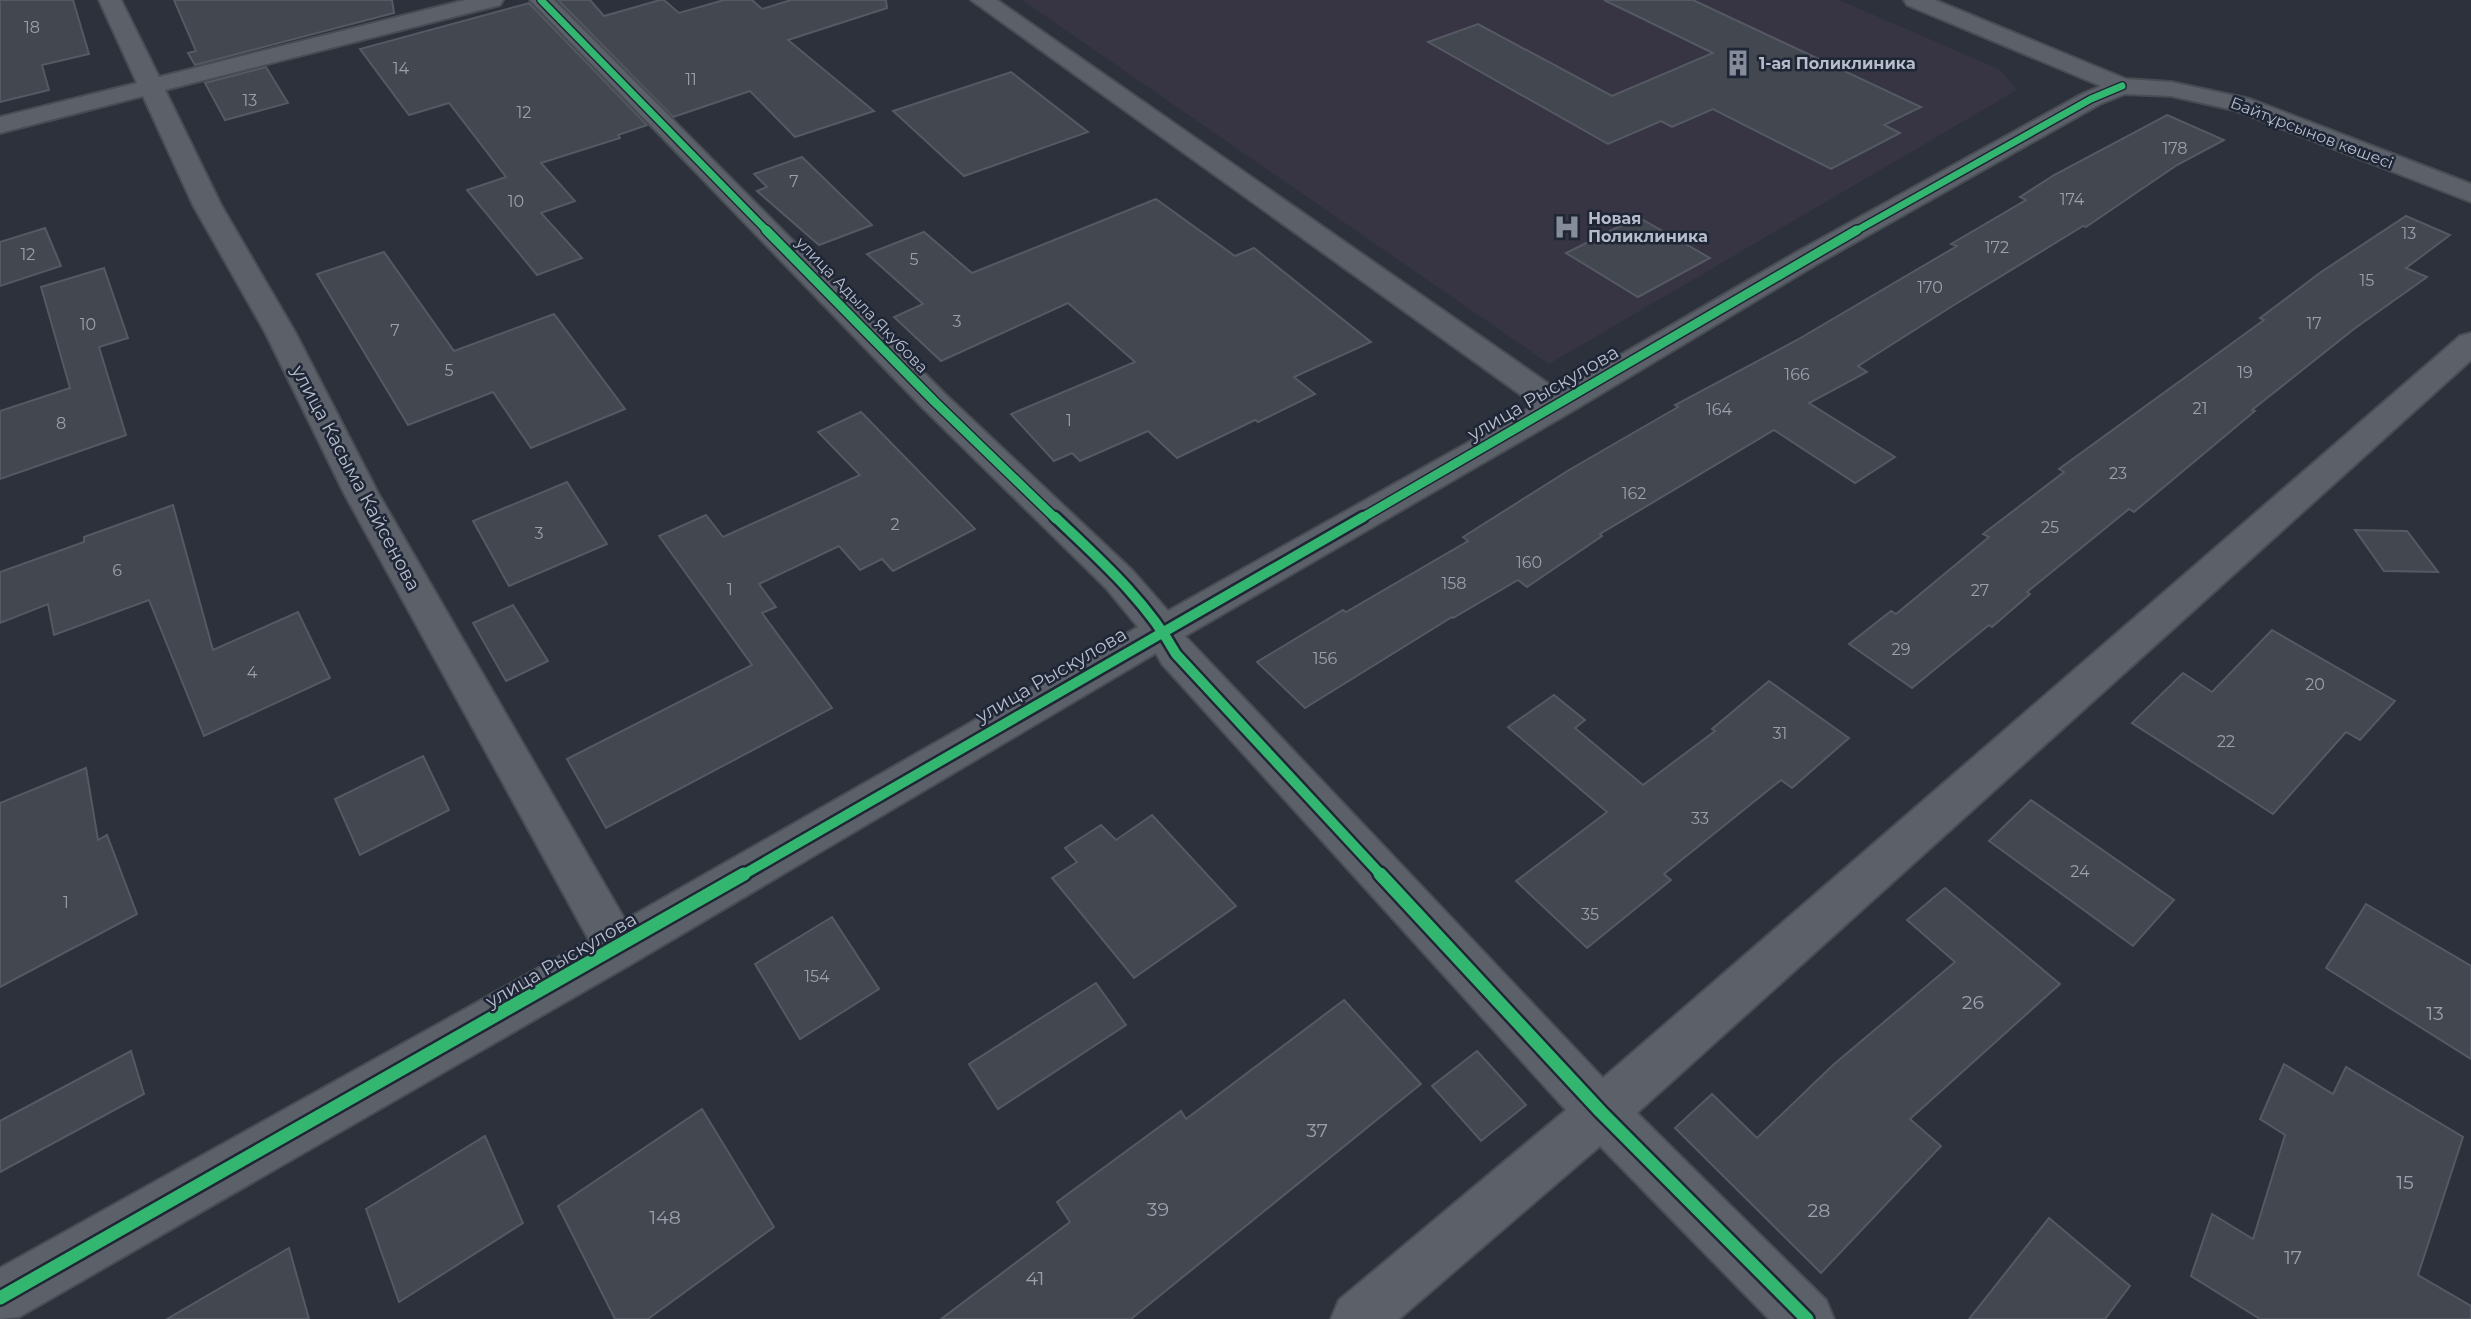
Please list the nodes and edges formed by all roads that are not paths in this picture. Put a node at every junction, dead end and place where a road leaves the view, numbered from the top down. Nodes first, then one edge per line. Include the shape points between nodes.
1 (110, 0) edge
2 (492, 0) edge
3 (541, 0) edge
4 (982, 0) edge
5 (1915, 0) edge
6 (2122, 86) junction
7 (151, 87) junction
8 (0, 125) edge
9 (2471, 194) edge
10 (2471, 343) edge
11 (1558, 406) junction
12 (1163, 631) junction
13 (617, 948) junction
14 (1601, 1112) junction
15 (0, 1298) edge
16 (1357, 1319) edge
17 (1807, 1319) edge

1 - 7 street, улица Касыма Кайсенова
2 - 7 street
3 - 12 street, улица Адыла Якубова via 934,401 1119,579
4 - 11 street
5 - 6 street, Байтұрсынов көшесі
6 - 9 street, Байтұрсынов көшесі via 2171,89 2241,104
6 - 11 street, улица Рыскулова via 1807,258
7 - 8 street
7 - 13 street, улица Касыма Кайсенова via 207,205 280,332 361,493
10 - 14 street
11 - 12 street, улица Рыскулова
12 - 13 street, улица Рыскулова
12 - 14 street, улица Адыла Якубова via 1175,654
13 - 15 street, улица Рыскулова
14 - 16 street
14 - 17 street, улица Адыла Якубова

